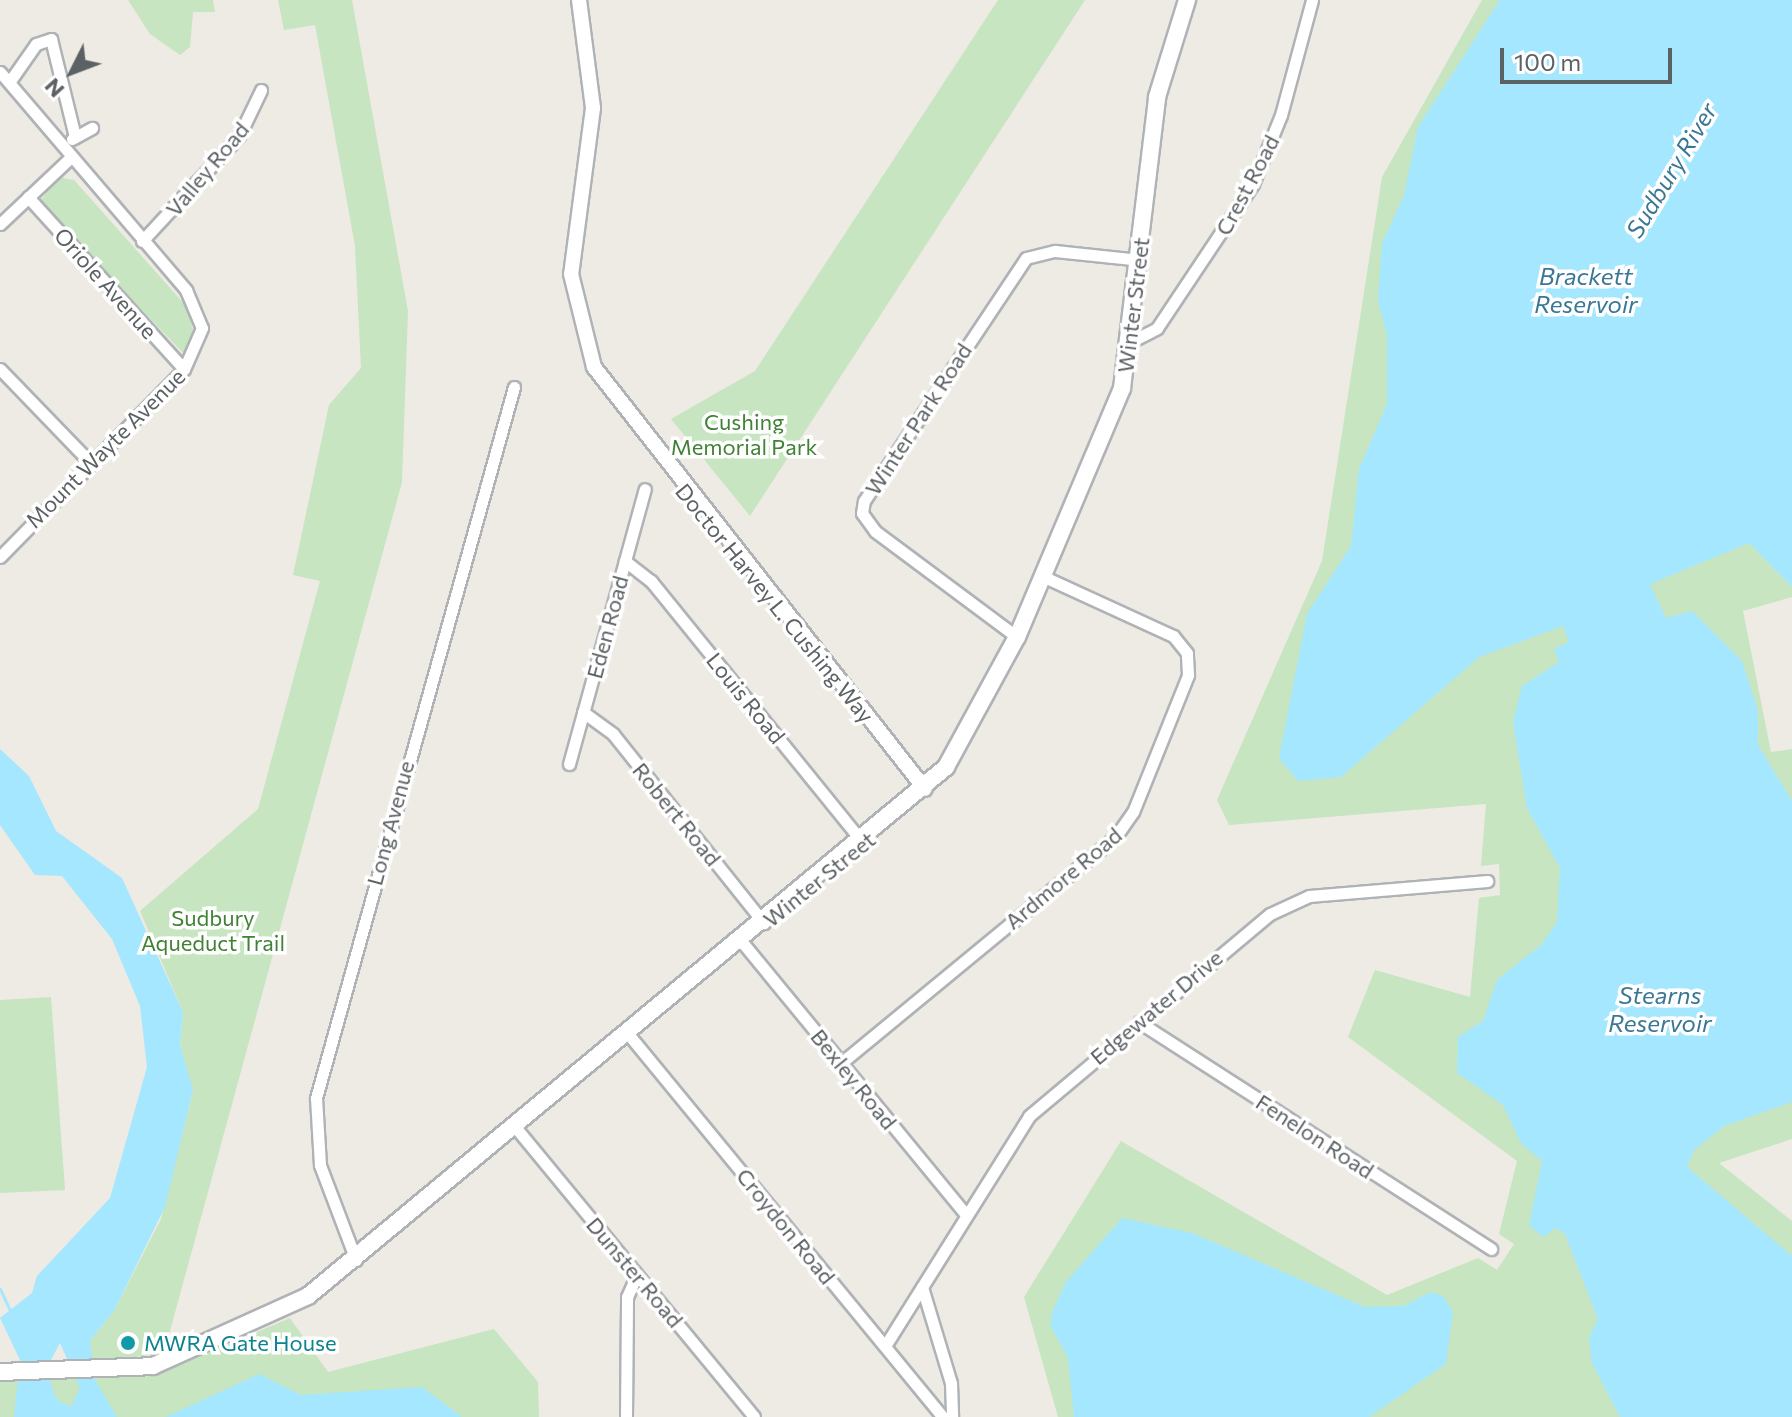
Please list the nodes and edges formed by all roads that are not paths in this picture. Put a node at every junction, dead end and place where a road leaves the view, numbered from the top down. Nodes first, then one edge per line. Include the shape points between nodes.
1 (579, 0) edge
2 (1187, 0) edge
3 (1312, 0) edge
4 (0, 72) edge
5 (10, 81) junction
6 (261, 90) dead end
7 (92, 128) dead end
8 (70, 140) junction
9 (71, 157) junction
10 (28, 197) junction
11 (0, 224) edge
12 (142, 241) junction
13 (1140, 260) junction
14 (1132, 341) junction
15 (0, 369) edge
16 (184, 369) junction
17 (11, 379) junction
18 (514, 387) dead end
19 (0, 389) edge
20 (88, 460) junction
21 (645, 489) dead end
22 (0, 557) edge
23 (625, 561) junction
24 (1044, 577) junction
25 (1017, 637) junction
26 (583, 712) junction
27 (569, 764) dead end
28 (925, 789) junction
29 (862, 843) junction
30 (1487, 881) dead end
31 (764, 923) junction
32 (742, 942) junction
33 (1139, 1022) junction
34 (629, 1035) junction
35 (841, 1063) junction
36 (516, 1128) junction
37 (966, 1215) junction
38 (1491, 1249) dead end
39 (356, 1260) junction
40 (637, 1275) junction
41 (922, 1287) junction
42 (885, 1346) junction
43 (1, 1372) edge
44 (626, 1417) edge
45 (754, 1417) edge
46 (943, 1417) edge
47 (952, 1417) edge

1 - 28 street, Doctor Harvey L. Cushing Way via 593,108 571,274 594,367
2 - 13 main road, Winter Street via 1157,97
3 - 14 street, Crest Road via 1281,115 1249,191 1157,328
4 - 5 street, Mount Wayte Avenue
5 - 8 street, Mount Wayte Avenue
5 - 8 street via 36,44 51,39 76,116
6 - 12 street, Valley Road via 232,146
7 - 8 street
8 - 9 street, Mount Wayte Avenue
9 - 10 street
9 - 12 street, Mount Wayte Avenue
10 - 11 street
10 - 16 street, Oriole Avenue
12 - 16 street, Mount Wayte Avenue via 201,317 197,350
13 - 14 main road, Winter Street
13 - 25 street, Winter Park Road via 1055,251 1026,258 862,507 875,531
14 - 24 main road, Winter Street via 1107,434
15 - 17 street
16 - 20 street, Mount Wayte Avenue
17 - 19 street
17 - 20 street
18 - 39 street, Long Avenue via 316,1098 320,1165
20 - 22 street, Mount Wayte Avenue
21 - 23 street, Eden Road
23 - 26 street, Eden Road
23 - 29 street, Louis Road via 651,581
24 - 25 main road, Winter Street
24 - 35 street, Ardmore Road via 1173,636 1187,653 1188,675 1133,812 1116,836
25 - 28 main road, Winter Street via 964,744
26 - 27 street, Eden Road
26 - 31 street, Robert Road via 613,734
28 - 29 main road, Winter Street
29 - 31 main road, Winter Street
30 - 33 street, Edgewater Drive via 1288,903
31 - 32 main road, Winter Street
32 - 34 main road, Winter Street
32 - 35 street, Bexley Road
33 - 37 street, Edgewater Drive via 1029,1116
33 - 38 street, Fenelon Road
34 - 36 main road, Winter Street
34 - 42 street, Croydon Road
35 - 37 street, Bexley Road
36 - 39 main road, Winter Street
36 - 40 street, Dunster Road
37 - 41 street, Edgewater Drive
39 - 43 main road, Winter Street via 268,1319 173,1360 108,1372
40 - 44 street via 626,1307
40 - 45 street, Dunster Road
41 - 42 street, Edgewater Drive
41 - 47 street via 951,1383
42 - 46 street, Croydon Road

